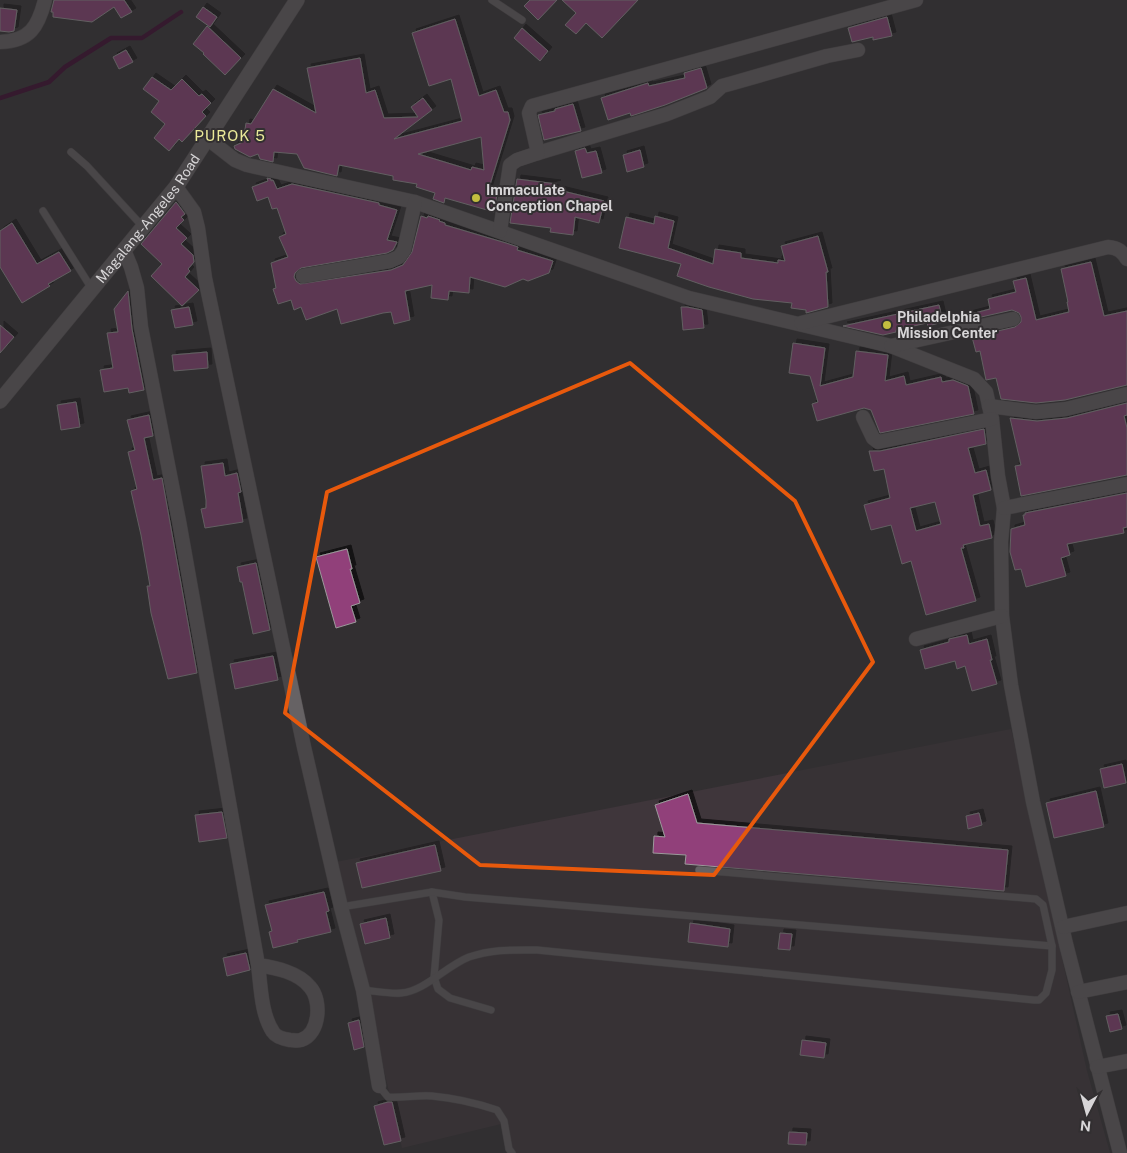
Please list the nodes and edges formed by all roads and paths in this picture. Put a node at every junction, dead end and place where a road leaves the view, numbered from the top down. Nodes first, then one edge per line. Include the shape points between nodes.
1 (45, 0) edge
2 (297, 0) edge
3 (492, 0) edge
4 (916, 0) edge
5 (522, 20) dead end
6 (0, 42) edge
7 (858, 50) dead end
8 (208, 139) junction
9 (71, 152) dead end
10 (538, 153) junction
11 (176, 187) junction
12 (415, 202) junction
13 (43, 211) dead end
14 (144, 228) junction
15 (500, 231) junction
16 (124, 250) junction
17 (1127, 259) edge
18 (303, 276) dead end
19 (92, 290) junction
20 (1013, 319) dead end
21 (798, 324) junction
22 (891, 346) junction
23 (1127, 394) edge
24 (0, 401) edge
25 (990, 413) junction
26 (863, 416) dead end
27 (1127, 484) edge
28 (1004, 508) junction
29 (1002, 616) junction
30 (916, 639) dead end
31 (699, 870) dead end
32 (432, 892) junction
33 (341, 907) junction
34 (1127, 913) edge
35 (1063, 927) junction
36 (1052, 946) junction
37 (258, 965) junction
38 (434, 977) junction
39 (1127, 982) edge
40 (363, 990) junction
41 (1078, 992) junction
42 (491, 1010) dead end
43 (1127, 1061) edge
44 (1096, 1067) junction
45 (379, 1086) joint
46 (512, 1153) edge
47 (1120, 1153) edge

1 - 6 street via 34,30 24,38
2 - 8 main road, Magalang-Angeles Road
3 - 5 lane
4 - 10 street via 532,106 529,113
7 - 10 street via 722,86 710,97 667,114
8 - 11 main road, Magalang-Angeles Road
8 - 12 street via 247,165
9 - 14 lane
10 - 15 street via 510,165
11 - 14 main road, Magalang-Angeles Road
11 - 33 street via 194,212 198,228 209,297
12 - 15 street
12 - 18 street via 404,250 398,257
13 - 19 lane
14 - 16 main road, Magalang-Angeles Road
15 - 21 street via 690,298
16 - 19 main road, Magalang-Angeles Road
16 - 37 street via 137,288 141,327
17 - 21 street via 1123,252 1108,247
19 - 24 main road, Magalang-Angeles Road
20 - 22 street
21 - 22 street
22 - 25 street via 974,379 986,392
23 - 25 street via 1066,409
25 - 26 street via 878,442
25 - 28 street
27 - 28 street
28 - 29 street
29 - 30 street
29 - 35 street via 1033,802
31 - 36 lane via 1036,899 1043,905
32 - 33 lane
32 - 36 lane
32 - 38 lane via 439,920
33 - 40 street
34 - 35 street
35 - 41 street
36 - 38 lane via 1052,970 1046,994 1034,1000 537,950 495,950 467,958
37 - 37 street via 278,968 311,987 318,1005 316,1021 310,1034 300,1041 274,1035 266,1020
38 - 40 lane via 422,986 402,993
38 - 42 lane via 438,989 450,998
39 - 41 street
40 - 45 street
41 - 44 street
43 - 44 street
44 - 47 street
45 - 46 lane via 388,1096 430,1096 497,1110 504,1121

